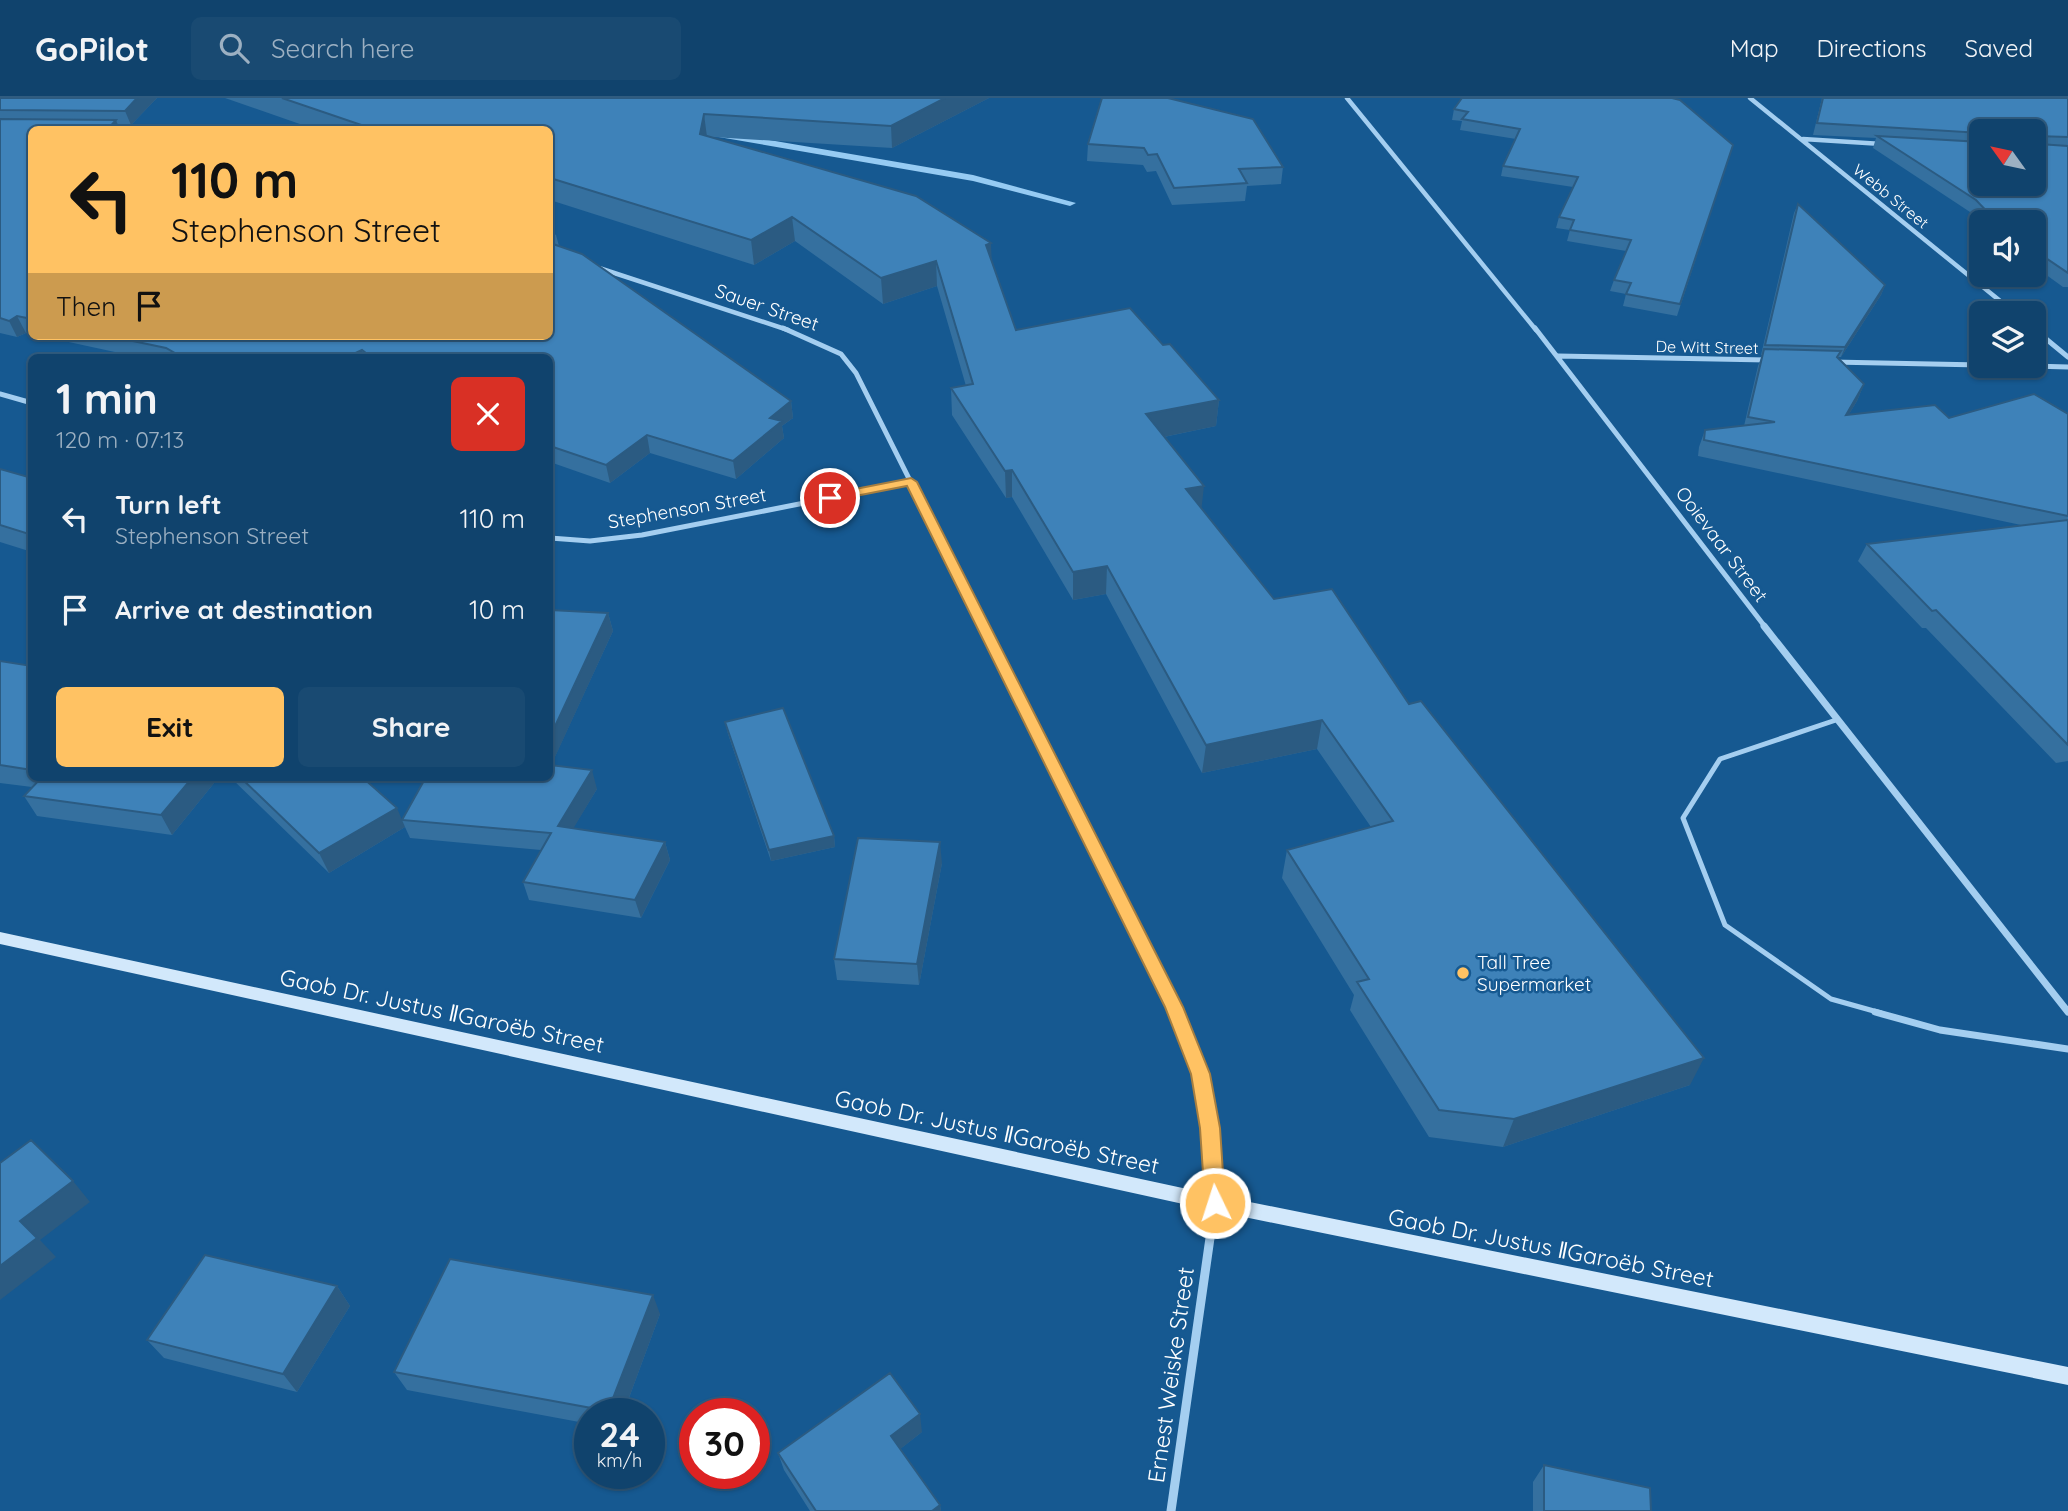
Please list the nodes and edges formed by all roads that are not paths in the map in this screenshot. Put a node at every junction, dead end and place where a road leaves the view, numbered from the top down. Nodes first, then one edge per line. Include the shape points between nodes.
1 (1348, 98) edge
2 (1751, 98) edge
3 (1803, 139) junction
4 (1885, 144) edge
5 (588, 265) edge
6 (2000, 301) edge
7 (2046, 339) edge
8 (1558, 356) junction
9 (2068, 357) edge
10 (1776, 360) edge
11 (1831, 362) edge
12 (1969, 365) edge
13 (2046, 366) edge
14 (2068, 366) edge
15 (0, 394) edge
16 (28, 402) edge
17 (911, 482) junction
18 (553, 538) edge
19 (1836, 720) junction
20 (0, 938) edge
21 (2068, 1012) edge
22 (2068, 1049) edge
23 (1215, 1203) junction
24 (2068, 1376) edge
25 (1171, 1511) edge

1 - 8 street, Ooievaar Street
2 - 3 street, Webb Street
3 - 4 street
3 - 6 street, Webb Street
5 - 17 street, Sauer Street via 799,332 841,354 856,373
7 - 9 street
8 - 10 street, De Witt Street
8 - 19 street, Ooievaar Street
11 - 12 street
13 - 14 street
15 - 16 street
17 - 18 street, Stephenson Street via 642,535 590,541
17 - 23 street, Sauer Street via 1174,1007 1200,1074 1210,1128
19 - 21 street, Ooievaar Street
19 - 22 lane via 1720,759 1683,818 1725,925 1831,999 1940,1030
20 - 23 street, Gaob Dr. Justus ǁGaroëb Street
23 - 24 street, Gaob Dr. Justus ǁGaroëb Street
23 - 25 street, Ernest Weiske Street

